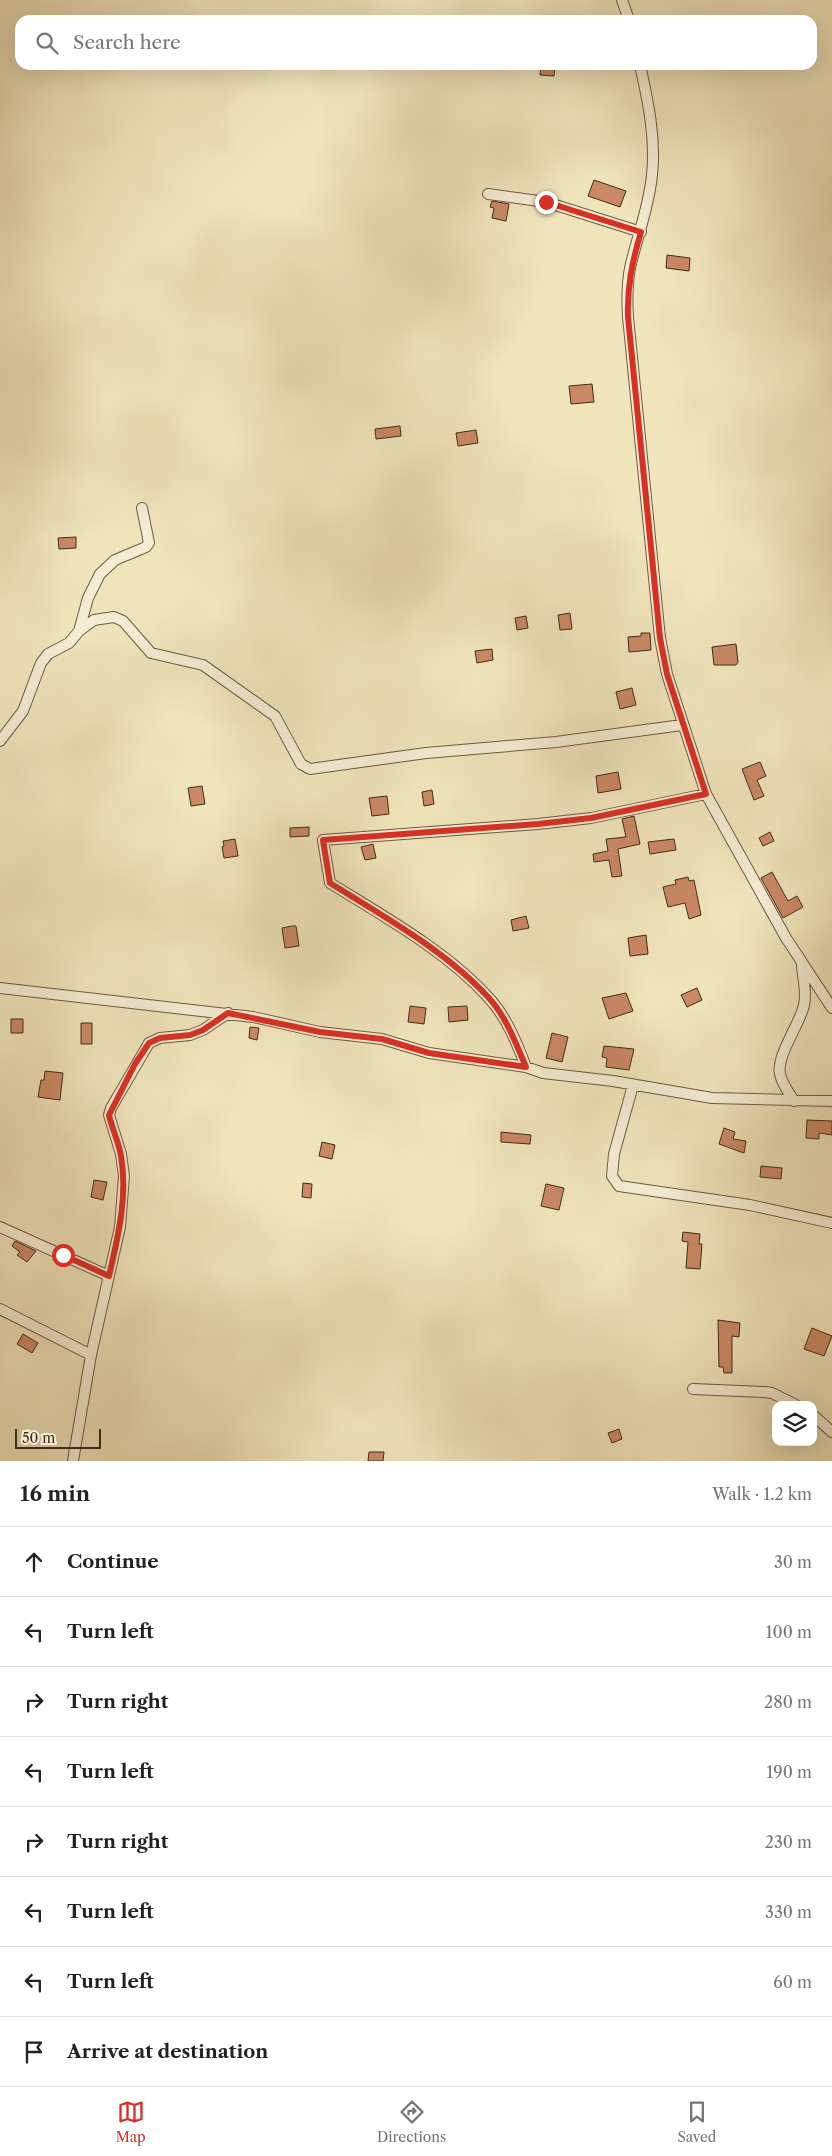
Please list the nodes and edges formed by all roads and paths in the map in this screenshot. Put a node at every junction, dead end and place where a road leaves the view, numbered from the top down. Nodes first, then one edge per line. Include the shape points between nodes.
1 (622, 0) edge
2 (627, 15) edge
3 (641, 70) edge
4 (488, 194) dead end
5 (641, 232) junction
6 (142, 508) dead end
7 (79, 631) junction
8 (682, 725) junction
9 (0, 741) edge
10 (706, 794) junction
11 (802, 964) junction
12 (0, 988) edge
13 (832, 1008) edge
14 (228, 1013) junction
15 (526, 1067) junction
16 (633, 1085) junction
17 (794, 1101) junction
18 (832, 1101) edge
19 (832, 1223) edge
20 (0, 1227) edge
21 (109, 1276) junction
22 (0, 1309) edge
23 (91, 1355) junction
24 (693, 1389) dead end
25 (788, 1401) edge
26 (817, 1419) edge
27 (832, 1432) edge
28 (73, 1461) edge

1 - 2 street
3 - 5 street via 653,134 652,175
4 - 5 street via 546,202
5 - 8 street via 630,267 628,326 660,638
6 - 7 street via 149,543 106,566 88,598
7 - 8 street via 94,620 114,618 123,621 151,653 204,665 275,716 301,764 310,769
7 - 9 street via 70,643 48,654 41,662 23,711
8 - 10 street
10 - 11 street
10 - 15 street via 582,819 323,840 330,883 431,947 489,997 512,1033
11 - 13 street
11 - 17 street via 805,1003 782,1056 779,1071
12 - 14 street
14 - 15 street via 320,1032 382,1039 429,1053
14 - 21 street via 190,1035 160,1038 149,1043 111,1108 109,1115 124,1176 120,1227
15 - 16 street via 543,1074
16 - 17 street via 712,1098
16 - 19 street via 614,1154 612,1176 619,1186 750,1205
17 - 18 street
20 - 21 street
21 - 23 street
22 - 23 street
23 - 28 street
24 - 25 street via 765,1392
26 - 27 street

